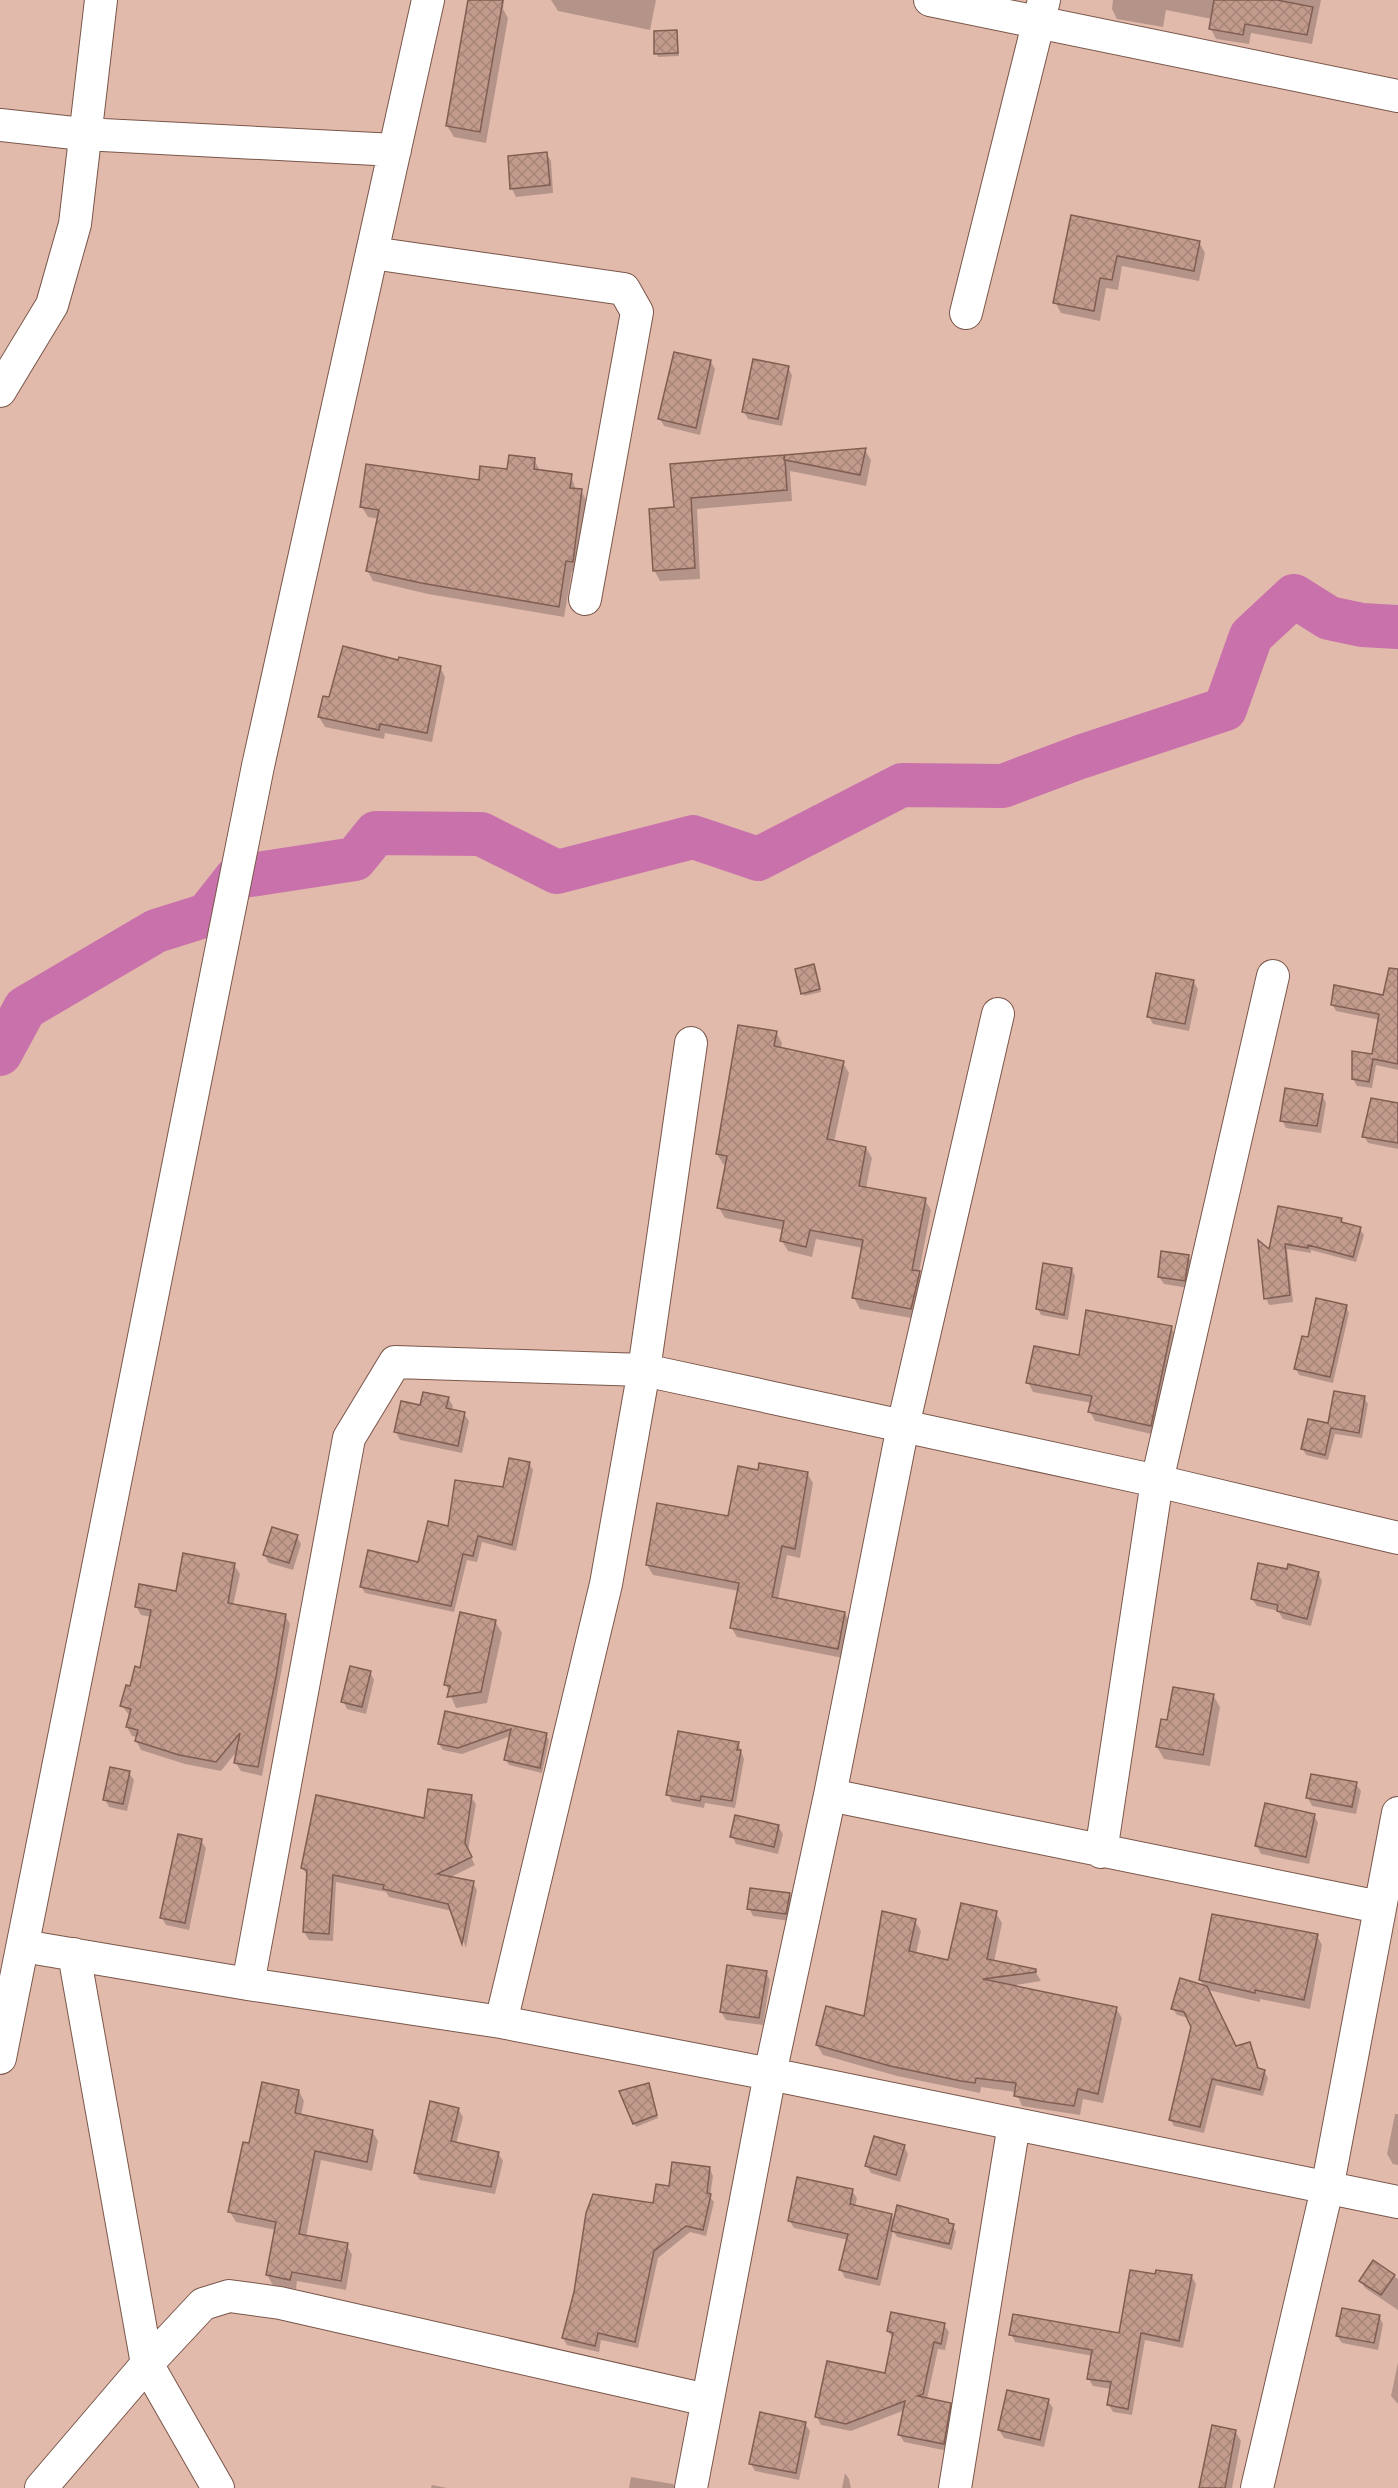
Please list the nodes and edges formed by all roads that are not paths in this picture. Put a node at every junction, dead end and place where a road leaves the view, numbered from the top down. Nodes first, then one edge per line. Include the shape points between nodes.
1 (101, 0) edge
2 (428, 0) edge
3 (930, 0) edge
4 (1042, 11) edge
5 (1398, 96) edge
6 (0, 125) edge
7 (83, 134) junction
8 (395, 150) junction
9 (372, 253) junction
10 (966, 313) dead end
11 (0, 391) edge
12 (585, 599) dead end
13 (1273, 976) dead end
14 (998, 1014) dead end
15 (691, 1043) dead end
16 (644, 1370) junction
17 (903, 1426) junction
18 (1156, 1480) junction
19 (1398, 1538) edge
20 (830, 1795) junction
21 (1398, 1813) edge
22 (1101, 1852) junction
23 (1379, 1907) junction
24 (23, 1946) junction
25 (74, 1954) junction
26 (248, 1984) junction
27 (501, 2022) junction
28 (0, 2058) edge
29 (770, 2074) junction
30 (1014, 2124) junction
31 (1327, 2189) junction
32 (1398, 2202) edge
33 (147, 2364) junction
34 (706, 2400) junction
35 (42, 2488) edge
36 (218, 2488) edge
37 (691, 2488) edge
38 (955, 2488) edge
39 (1257, 2488) edge

1 - 7 street
2 - 8 street
3 - 4 street
4 - 5 street
4 - 10 street
6 - 7 street
7 - 8 street
7 - 11 street via 75,224 52,305
8 - 9 street
9 - 12 street via 624,289 637,312
9 - 24 street via 258,766
13 - 18 street
14 - 17 street
15 - 16 street
16 - 17 street
16 - 26 street via 395,1362 348,1438
16 - 27 street via 606,1584
17 - 18 street
17 - 20 street
18 - 19 street
18 - 22 street
20 - 22 street
20 - 29 street
21 - 23 street
22 - 23 street
23 - 31 street
24 - 25 street
24 - 28 street
25 - 26 street
25 - 33 street
26 - 27 street
27 - 29 street
29 - 30 street
29 - 34 street
30 - 31 street
30 - 38 street
31 - 32 street
31 - 39 street
33 - 34 street via 203,2304 229,2296 280,2303
33 - 35 street
33 - 36 street
34 - 37 street

